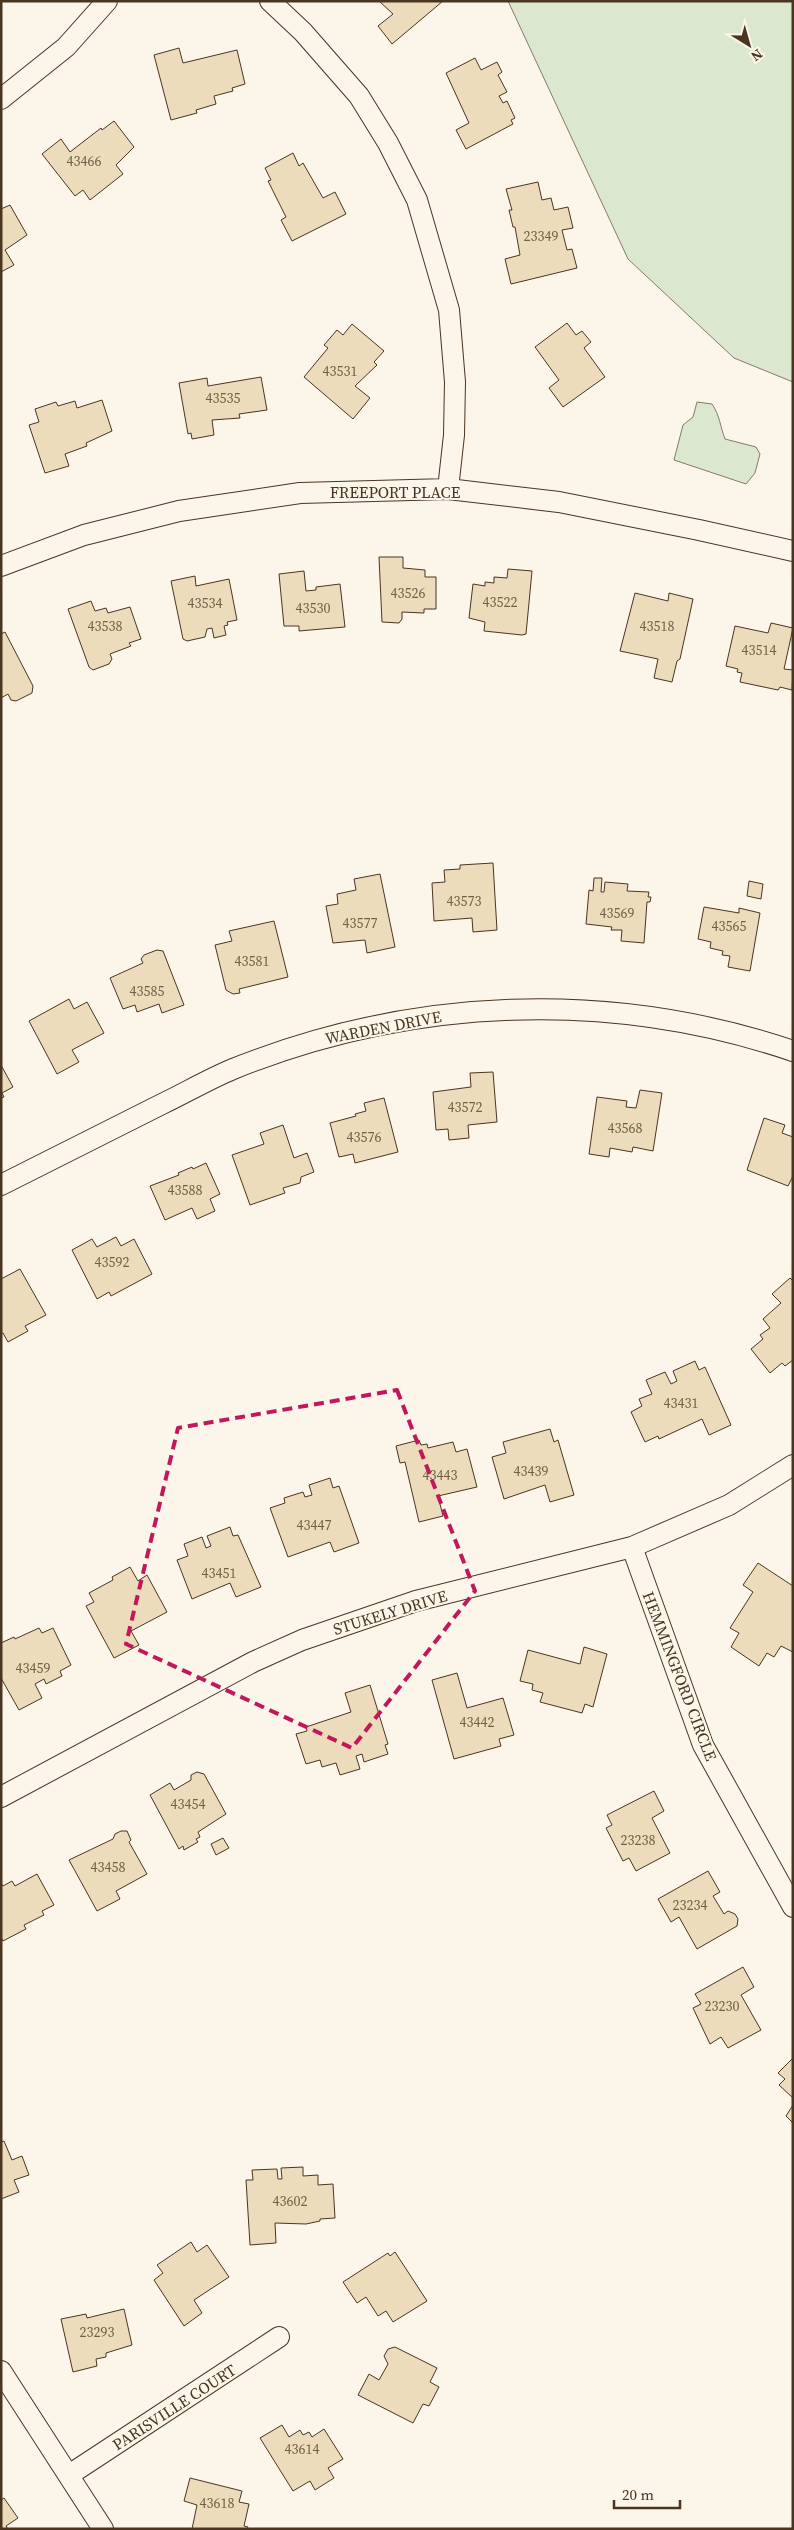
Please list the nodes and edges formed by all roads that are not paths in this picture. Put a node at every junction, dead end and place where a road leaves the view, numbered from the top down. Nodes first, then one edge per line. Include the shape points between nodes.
1 (107, 1) edge
2 (270, 1) edge
3 (1, 99) edge
4 (448, 490) junction
5 (793, 552) edge
6 (1, 566) edge
7 (793, 1051) edge
8 (1, 1185) edge
9 (793, 1465) edge
10 (632, 1547) junction
11 (1, 1797) edge
12 (793, 1907) edge
13 (279, 2337) dead end
14 (1, 2371) edge
15 (69, 2475) junction
16 (103, 2529) edge

1 - 3 street via 66,47
2 - 4 street via 303,32 359,96 417,200 449,310 455,382
4 - 5 street, FREEPORT PLACE via 559,502
4 - 6 street, FREEPORT PLACE via 300,492 205,507 84,535
7 - 8 street, WARDEN DRIVE via 706,1027 587,1009 522,1009 422,1016 326,1038 232,1069
9 - 10 street, STUKELY DRIVE via 729,1505
10 - 11 street, STUKELY DRIVE via 416,1601 302,1640 253,1662
10 - 12 street, HEMMINGFORD CIRCLE via 703,1745
13 - 15 street, PARISVILLE COURT
14 - 15 street
15 - 16 street

